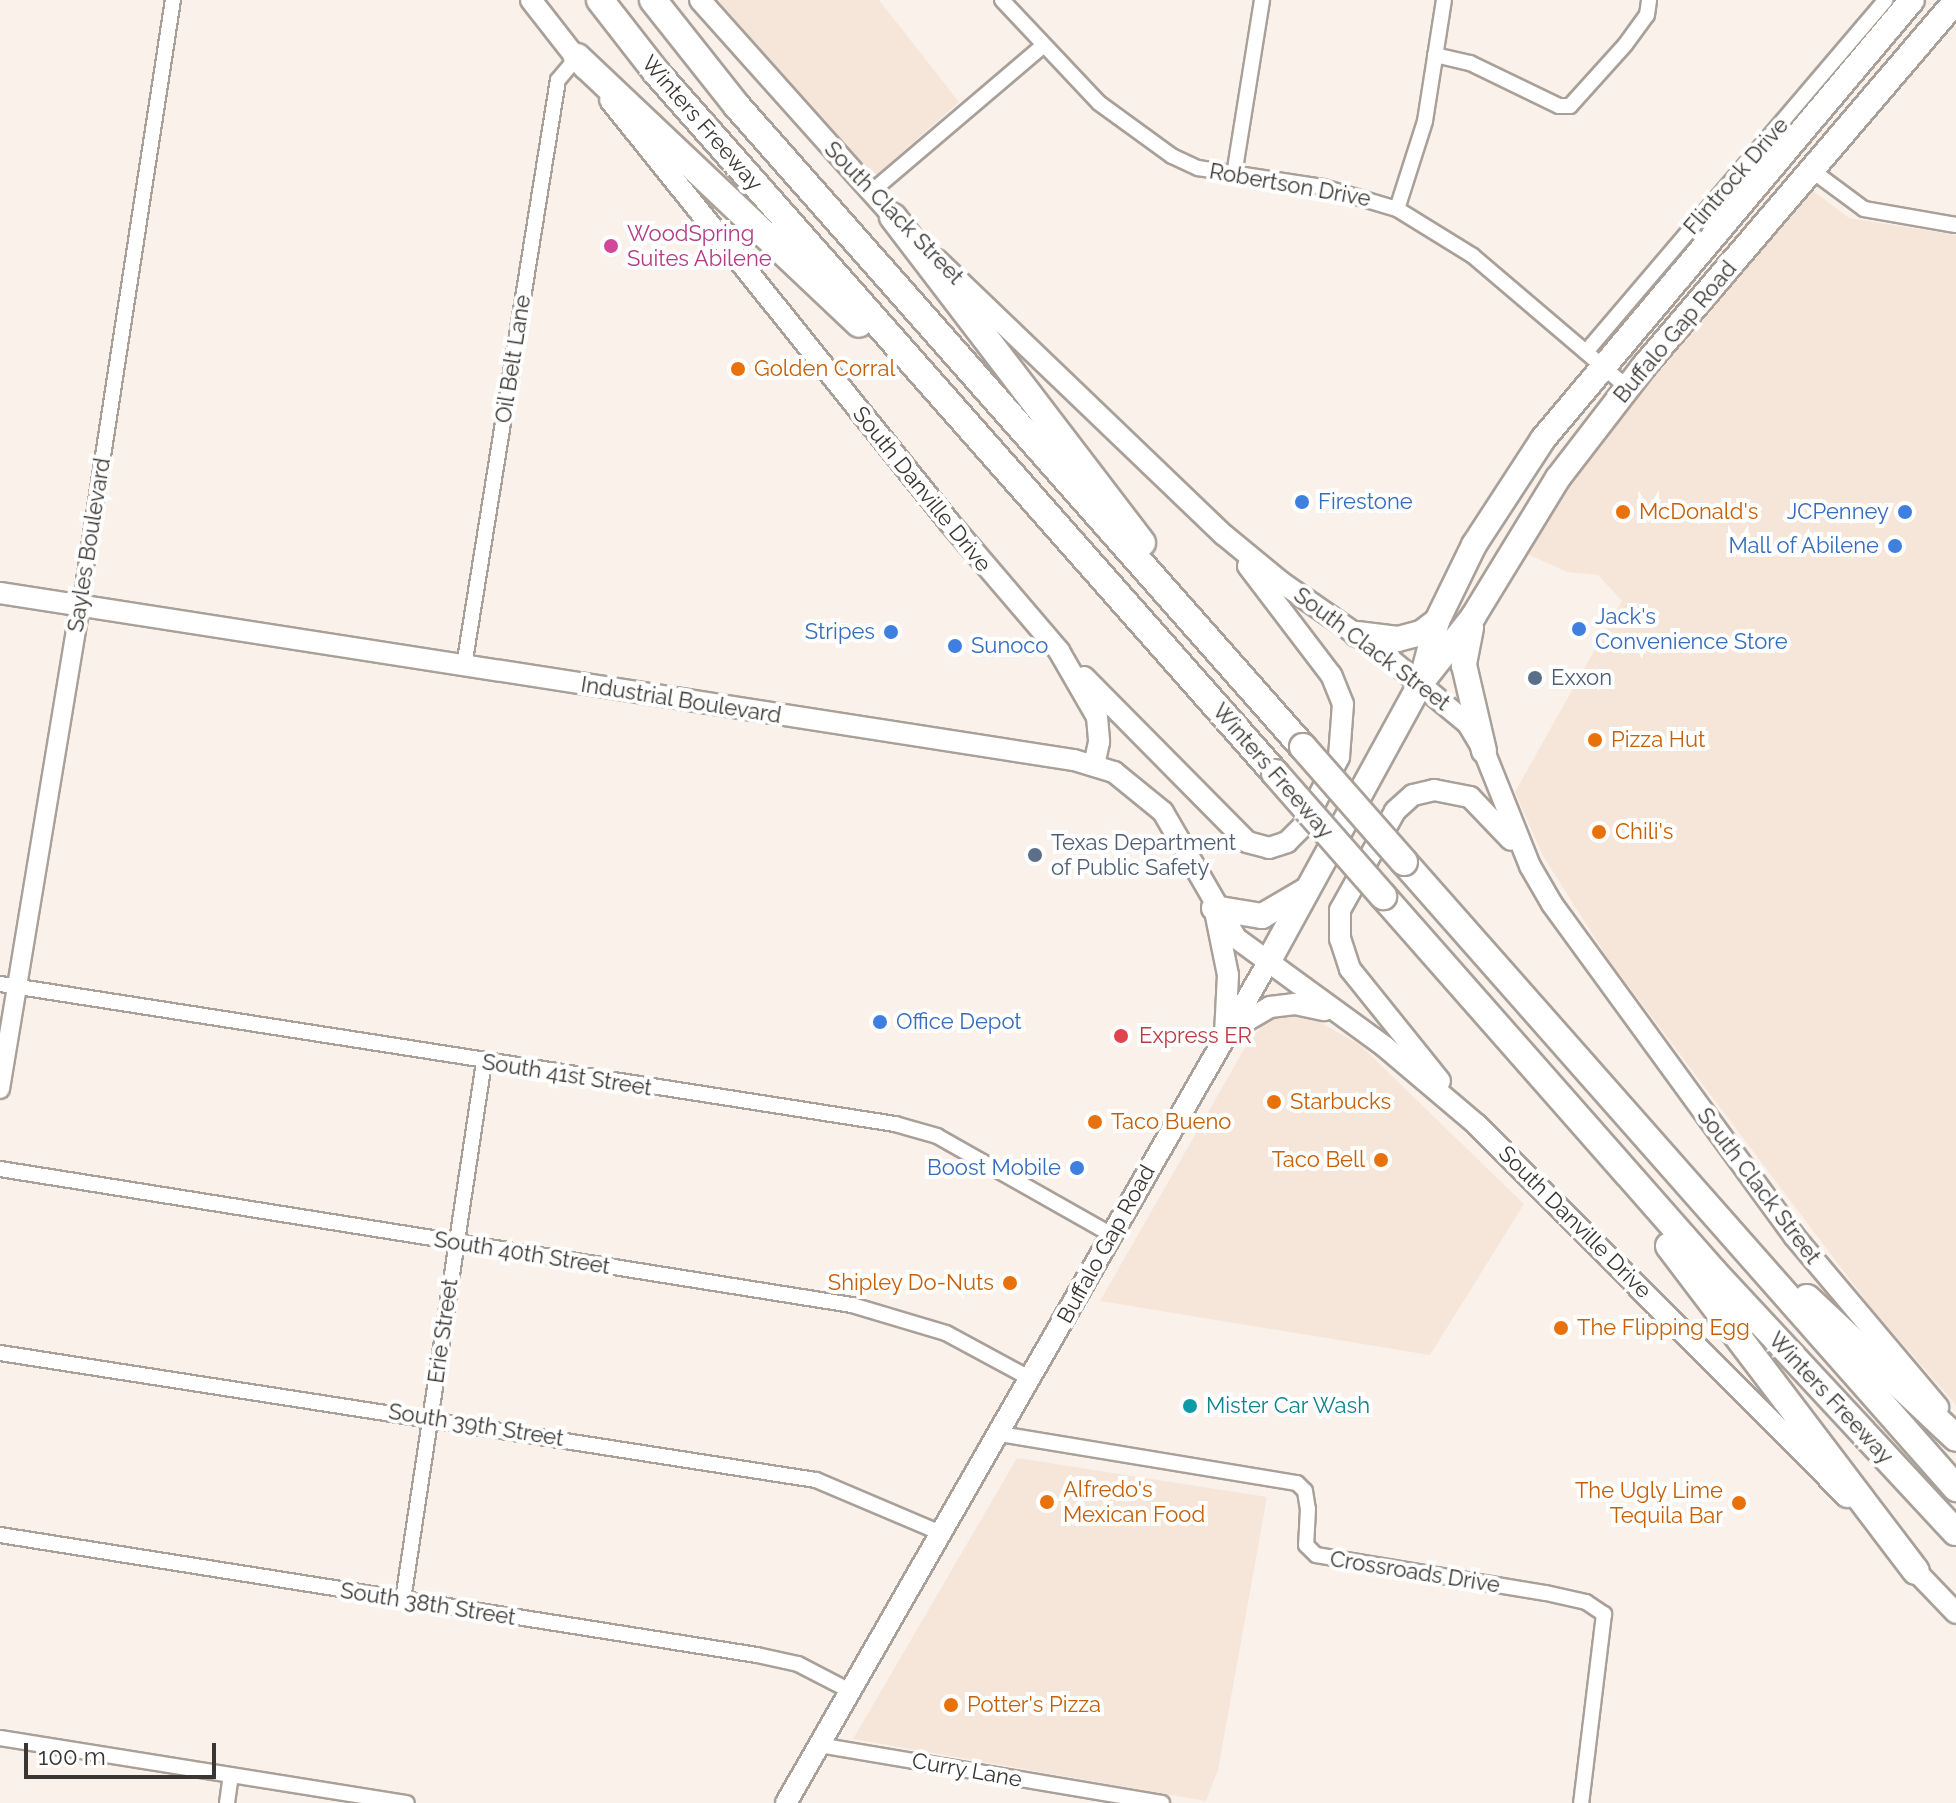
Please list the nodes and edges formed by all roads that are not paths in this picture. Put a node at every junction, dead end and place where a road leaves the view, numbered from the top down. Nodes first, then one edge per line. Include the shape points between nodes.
1 (173, 0) edge
2 (531, 0) edge
3 (600, 0) edge
4 (653, 0) edge
5 (700, 0) edge
6 (1002, 0) edge
7 (1262, 0) edge
8 (1444, 0) edge
9 (1649, 0) edge
10 (1886, 0) edge
11 (1912, 0) edge
12 (1956, 1) edge
13 (1043, 46) junction
14 (1435, 55) junction
15 (577, 57) junction
16 (1810, 121) junction
17 (1810, 169) junction
18 (1234, 175) junction
19 (870, 193) junction
20 (1397, 209) junction
21 (893, 217) junction
22 (1956, 225) edge
23 (1595, 359) junction
24 (1627, 387) junction
25 (955, 411) junction
26 (1224, 535) junction
27 (0, 593) edge
28 (80, 606) junction
29 (1473, 617) junction
30 (1437, 621) junction
31 (1357, 634) junction
32 (1059, 651) junction
33 (464, 666) junction
34 (1421, 683) junction
35 (1249, 688) junction
36 (1484, 751) junction
37 (1094, 765) junction
38 (1530, 866) junction
39 (1310, 887) junction
40 (1214, 908) junction
41 (1267, 964) junction
42 (9, 986) edge
43 (1340, 1015) junction
44 (1226, 1035) junction
45 (484, 1062) junction
46 (1532, 1065) junction
47 (0, 1089) edge
48 (1477, 1125) junction
49 (0, 1169) edge
50 (1703, 1200) junction
51 (1110, 1234) junction
52 (456, 1242) junction
53 (0, 1353) edge
54 (1031, 1379) junction
55 (430, 1418) junction
56 (1956, 1428) edge
57 (1000, 1434) junction
58 (1956, 1438) edge
59 (1956, 1488) edge
60 (1956, 1532) edge
61 (941, 1533) junction
62 (0, 1535) edge
63 (1916, 1571) junction
64 (403, 1600) junction
65 (1956, 1613) edge
66 (850, 1691) junction
67 (0, 1738) edge
68 (819, 1745) junction
69 (231, 1775) junction
70 (227, 1803) edge
71 (407, 1803) edge
72 (786, 1803) edge
73 (1162, 1803) edge
74 (1581, 1803) edge

1 - 28 street, Sayles Boulevard
2 - 15 main road, South Danville Drive
3 - 25 highway, Winters Freeway via 656,72
4 - 35 highway, Winters Freeway via 737,106
5 - 19 main road, South Clack Street
6 - 13 street, Robertson Drive
7 - 18 street
8 - 14 street
9 - 14 street via 1647,15 1625,45 1570,106 1559,106 1470,63
10 - 23 street, Flintrock Drive
11 - 16 main road, Buffalo Gap Road
12 - 17 main road, Buffalo Gap Road
13 - 18 street, Robertson Drive via 1134,132 1198,168
13 - 19 street
14 - 20 street via 1418,153
15 - 25 highway
15 - 32 main road, South Danville Drive via 939,511
15 - 33 street, Oil Belt Lane via 558,80
16 - 17 main road via 1801,148
16 - 23 main road, Buffalo Gap Road
17 - 22 street via 1864,209
17 - 24 main road, Buffalo Gap Road
18 - 20 street, Robertson Drive via 1323,187
19 - 21 main road, South Clack Street
20 - 23 street, Robertson Drive via 1473,256
21 - 26 main road, South Clack Street
21 - 35 highway
23 - 24 street, Robertson Drive
23 - 30 main road, Buffalo Gap Road via 1474,545
24 - 29 main road, Buffalo Gap Road via 1558,478
25 - 46 highway, Winters Freeway, bridge
26 - 31 main road, South Clack Street
26 - 32 main road via 1315,653 1343,704 1339,757 1303,826 1287,842 1269,848 1247,842
27 - 28 main road, Industrial Boulevard
28 - 33 main road, Industrial Boulevard
28 - 42 street, Sayles Boulevard
29 - 34 main road, Buffalo Gap Road
29 - 36 main road via 1464,665
30 - 31 main road via 1421,633 1398,639
30 - 34 main road, Buffalo Gap Road
31 - 34 main road, South Clack Street
32 - 37 main road, South Danville Drive via 1097,717
33 - 37 main road, Industrial Boulevard
34 - 36 main road, South Clack Street via 1451,706
34 - 39 main road, Buffalo Gap Road
35 - 50 highway, Winters Freeway, bridge
36 - 38 main road, South Clack Street
37 - 40 main road, Industrial Boulevard via 1129,780 1163,812
38 - 48 main road via 1502,826 1470,797 1434,790 1413,795 1395,811 1340,910 1340,939 1350,969
38 - 56 main road, South Clack Street via 1794,1236
39 - 40 main road via 1262,916
39 - 41 main road, Buffalo Gap Road
40 - 41 main road, Industrial Boulevard via 1236,938
40 - 44 main road via 1228,975
41 - 43 main road, South Danville Drive
41 - 44 main road, Buffalo Gap Road
42 - 45 street, South 41st Street
42 - 47 street, Sayles Boulevard
43 - 44 main road via 1307,1004 1282,1005
43 - 48 main road, South Danville Drive
44 - 51 main road, Buffalo Gap Road
45 - 51 street, South 41st Street via 895,1124 937,1136
45 - 52 street, Erie Street
46 - 60 highway, Winters Freeway via 1714,1272
46 - 63 highway
48 - 63 main road, South Danville Drive via 1786,1431
49 - 52 street, South 40th Street
50 - 58 highway
50 - 59 highway, Winters Freeway
51 - 54 main road, Buffalo Gap Road
52 - 54 street, South 40th Street via 904,1317
52 - 55 street, Erie Street
53 - 55 street, South 39th Street
54 - 57 main road, Buffalo Gap Road
55 - 61 street, South 39th Street via 816,1480
55 - 64 street, Erie Street
57 - 61 main road, Buffalo Gap Road
57 - 74 street, Crossroads Drive via 1297,1483 1305,1491 1308,1509 1306,1545 1316,1555 1586,1602 1604,1614
61 - 66 main road, Buffalo Gap Road
62 - 64 street, South 38th Street
63 - 65 main road, South Danville Drive
64 - 66 street, South 38th Street via 757,1655 798,1664
66 - 68 main road, Buffalo Gap Road
67 - 69 street
68 - 72 main road, Buffalo Gap Road
68 - 73 street, Curry Lane
69 - 70 street
69 - 71 street

